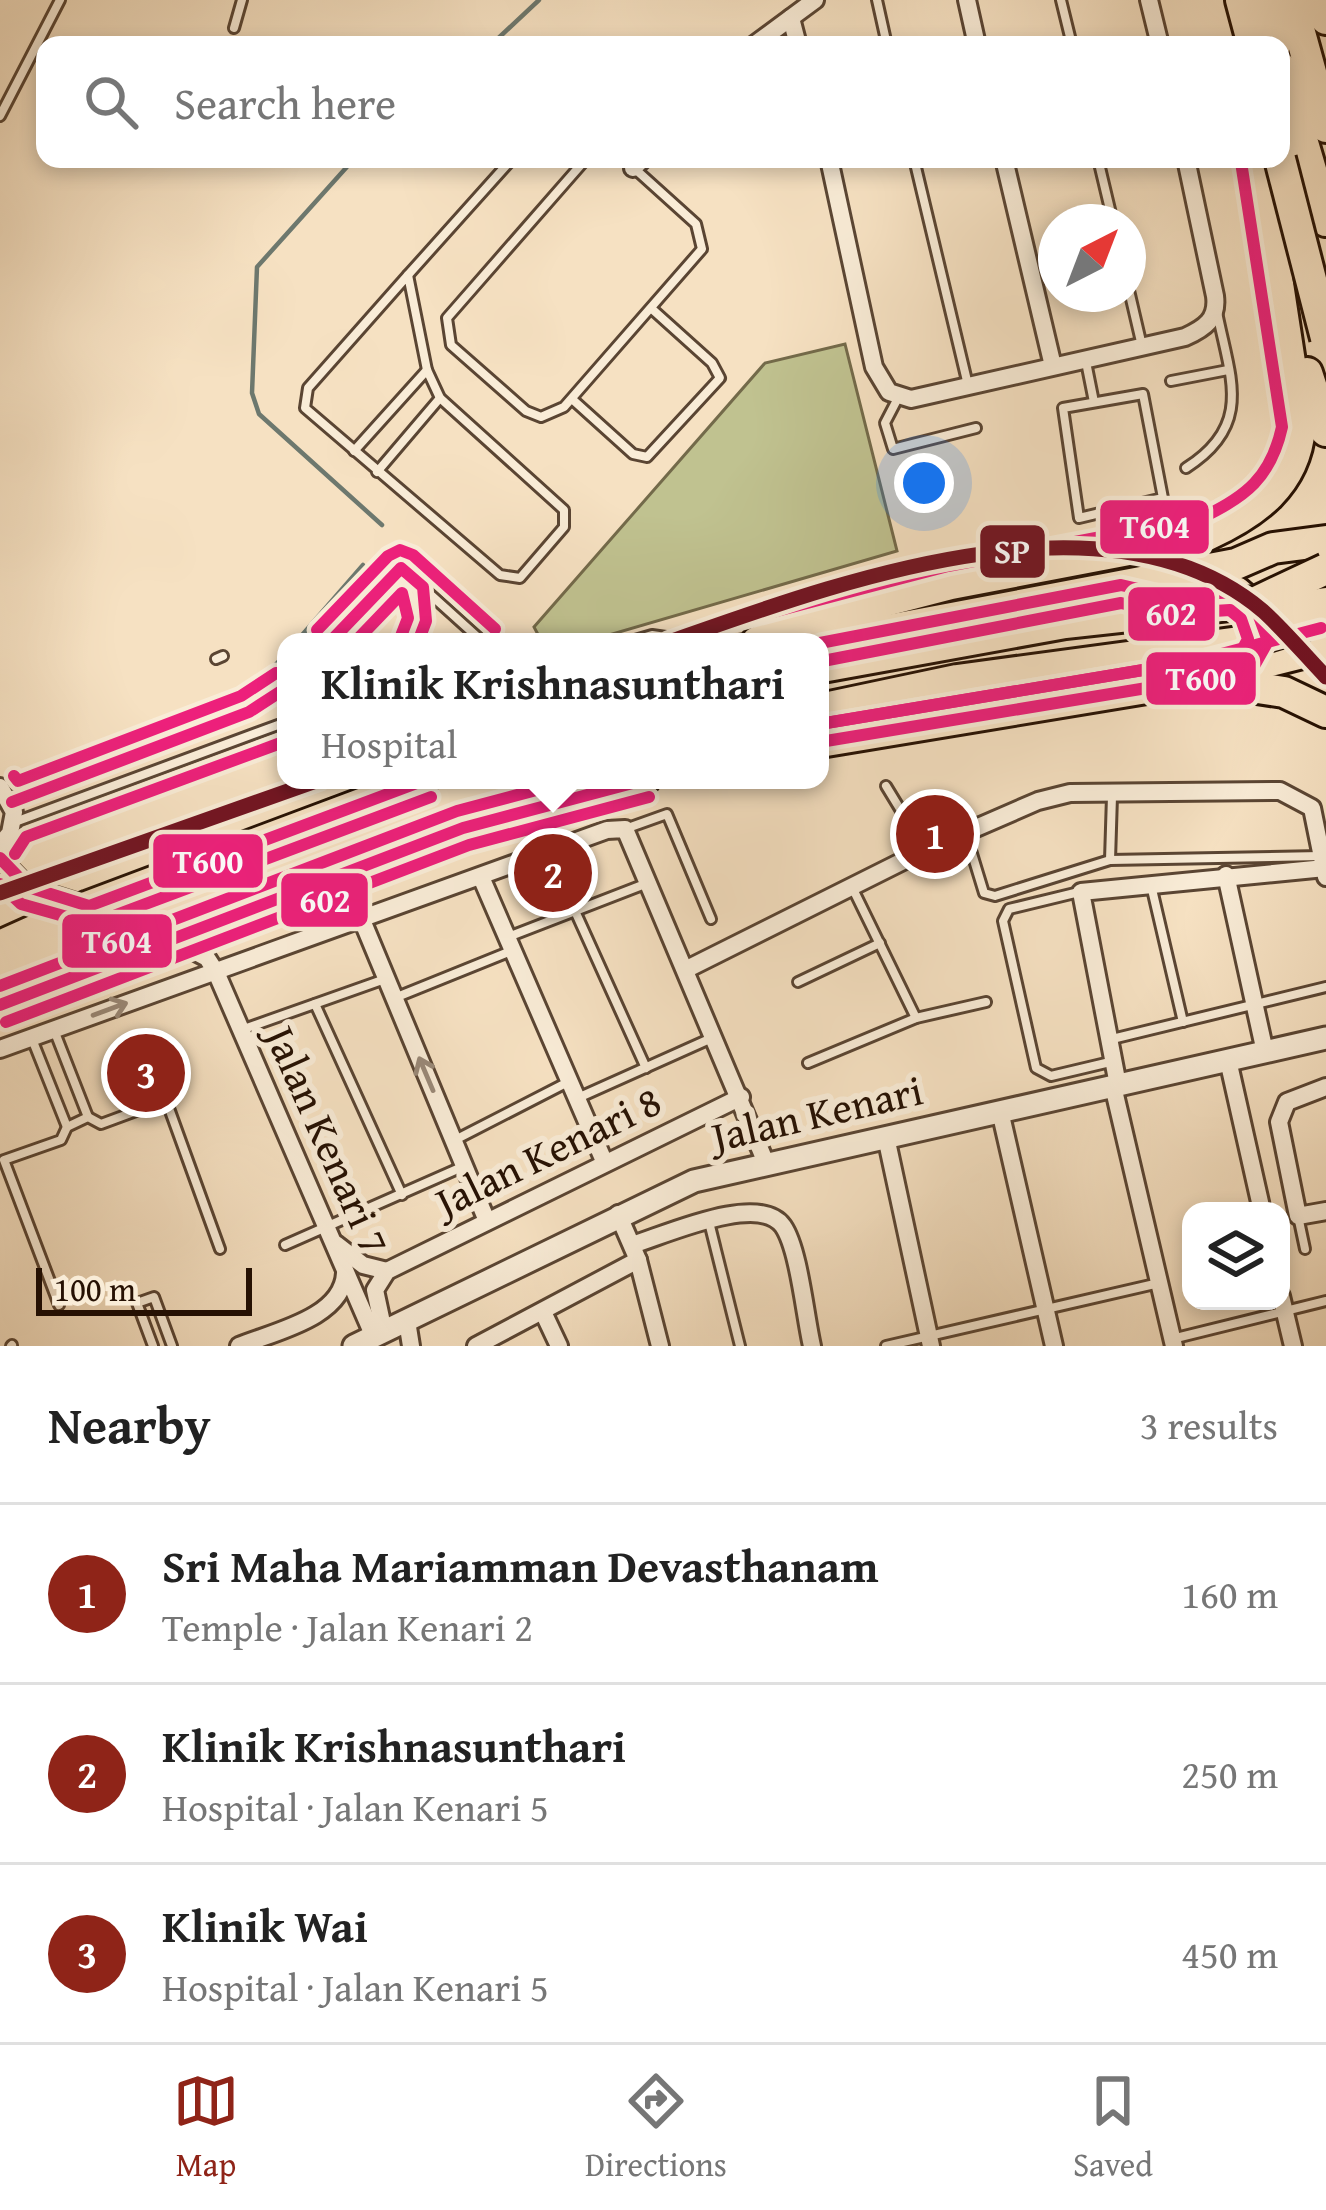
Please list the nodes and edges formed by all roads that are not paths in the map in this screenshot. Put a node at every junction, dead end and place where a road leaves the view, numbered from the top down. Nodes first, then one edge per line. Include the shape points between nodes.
1 (60, 0) edge
2 (242, 0) edge
3 (815, 0) edge
4 (877, 0) edge
5 (967, 0) edge
6 (1061, 0) edge
7 (1149, 0) edge
8 (1222, 0) edge
9 (1241, 0) edge
10 (1264, 0) edge
11 (1292, 0) edge
12 (1321, 0) edge
13 (791, 18) junction
14 (1326, 19) edge
15 (234, 28) dead end
16 (41, 36) edge
17 (766, 36) edge
18 (796, 36) edge
19 (885, 36) edge
20 (975, 36) edge
21 (1070, 36) edge
22 (1158, 36) edge
23 (1231, 36) edge
24 (1251, 36) edge
25 (1273, 36) edge
26 (36, 46) edge
27 (1290, 99) edge
28 (0, 116) edge
29 (1326, 127) edge
30 (504, 168) edge
31 (578, 168) edge
32 (640, 168) edge
33 (831, 168) edge
34 (916, 168) edge
35 (1006, 168) edge
36 (1100, 168) edge
37 (1188, 168) edge
38 (1260, 168) edge
39 (1282, 168) edge
40 (1109, 204) edge
41 (1325, 218) edge
42 (408, 275) junction
43 (1280, 287) junction
44 (652, 309) junction
45 (1216, 310) junction
46 (1134, 312) edge
47 (1326, 337) edge
48 (1142, 347) junction
49 (1085, 358) junction
50 (1053, 366) junction
51 (427, 370) junction
52 (1228, 370) junction
53 (1171, 381) dead end
54 (968, 386) junction
55 (440, 398) junction
56 (572, 398) junction
57 (898, 398) junction
58 (1094, 402) junction
59 (976, 428) dead end
60 (1326, 431) edge
61 (354, 452) junction
62 (1186, 468) dead end
63 (377, 472) junction
64 (1326, 541) edge
65 (1236, 564) junction
66 (1326, 573) edge
67 (1120, 585) junction
68 (423, 587) junction
69 (1326, 603) edge
70 (339, 633) edge
71 (421, 633) edge
72 (473, 633) edge
73 (780, 633) edge
74 (1324, 647) edge
75 (1254, 666) junction
76 (829, 674) edge
77 (829, 674) edge
78 (829, 675) edge
79 (829, 676) edge
80 (1195, 680) junction
81 (277, 694) edge
82 (1326, 712) edge
83 (277, 725) edge
84 (829, 741) edge
85 (886, 786) dead end
86 (458, 789) edge
87 (469, 789) edge
88 (550, 789) edge
89 (610, 789) edge
90 (1112, 793) junction
91 (6, 795) edge
92 (427, 795) edge
93 (14, 822) junction
94 (463, 828) junction
95 (626, 829) junction
96 (966, 834) junction
97 (0, 845) edge
98 (926, 850) junction
99 (0, 858) edge
100 (1110, 860) junction
101 (1324, 862) edge
102 (1226, 875) junction
103 (481, 877) junction
104 (1326, 877) edge
105 (648, 883) junction
106 (1151, 884) junction
107 (852, 887) junction
108 (1081, 892) junction
109 (89, 906) junction
110 (575, 911) junction
111 (711, 919) dead end
112 (362, 920) junction
113 (176, 942) junction
114 (880, 943) junction
115 (510, 944) junction
116 (0, 946) edge
117 (687, 969) junction
118 (0, 971) edge
119 (215, 972) junction
120 (386, 979) junction
121 (798, 982) dead end
122 (1326, 987) edge
123 (394, 998) junction
124 (986, 1002) dead end
125 (315, 1004) junction
126 (1253, 1004) junction
127 (0, 1005) edge
128 (916, 1018) junction
129 (1183, 1022) junction
130 (54, 1030) junction
131 (241, 1030) junction
132 (715, 1036) junction
133 (1326, 1037) edge
134 (32, 1038) junction
135 (1107, 1040) junction
136 (0, 1049) edge
137 (1265, 1052) junction
138 (1228, 1060) junction
139 (1111, 1061) junction
140 (808, 1063) dead end
141 (646, 1068) junction
142 (1115, 1086) junction
143 (1326, 1088) edge
144 (573, 1090) junction
145 (741, 1097) junction
146 (1000, 1111) junction
147 (88, 1117) junction
148 (67, 1127) junction
149 (886, 1136) junction
150 (454, 1141) junction
151 (604, 1161) junction
152 (766, 1163) junction
153 (464, 1166) junction
154 (402, 1195) junction
155 (1260, 1202) edge
156 (1326, 1211) edge
157 (618, 1214) junction
158 (1298, 1216) junction
159 (709, 1220) junction
160 (487, 1221) junction
161 (331, 1235) junction
162 (285, 1245) dead end
163 (220, 1249) dead end
164 (1305, 1249) dead end
165 (635, 1253) junction
166 (345, 1268) junction
167 (387, 1271) junction
168 (1159, 1283) junction
169 (1326, 1301) edge
170 (1290, 1303) edge
171 (58, 1305) dead end
172 (1046, 1310) junction
173 (1264, 1310) edge
174 (1285, 1310) edge
175 (543, 1312) junction
176 (407, 1321) junction
177 (370, 1338) edge
178 (930, 1341) edge
179 (1173, 1343) edge
180 (153, 1346) edge
181 (172, 1346) edge
182 (238, 1346) edge
183 (411, 1346) edge
184 (476, 1346) edge
185 (559, 1346) edge
186 (660, 1346) edge
187 (740, 1346) edge
188 (812, 1346) edge
189 (886, 1346) edge
190 (1054, 1346) edge
191 (1293, 1346) edge

1 - 16 lane
2 - 15 lane
3 - 13 street
4 - 19 lane
5 - 20 street
6 - 21 lane
7 - 22 street
8 - 23 highway
9 - 24 highway
10 - 25 highway
11 - 29 highway
12 - 14 highway
13 - 17 street
13 - 18 street
26 - 28 lane
27 - 41 highway
30 - 42 lane
31 - 56 lane via 454,307 445,328 452,345 526,411 551,416
32 - 44 lane via 702,238 699,257
33 - 57 street via 874,367
34 - 54 lane
35 - 50 street
36 - 40 lane
37 - 45 street
38 - 43 highway
39 - 47 highway, bridge
42 - 51 lane
42 - 61 lane via 304,397 310,417
43 - 47 highway
43 - 60 highway
43 - 73 highway via 1298,443 1282,480 1250,515 1207,535 951,584
44 - 56 lane
44 - 56 lane via 720,378 660,448 640,458
45 - 48 street via 1200,330
45 - 52 lane
46 - 48 lane
48 - 49 street
49 - 50 street
49 - 58 lane
50 - 54 street
51 - 55 lane
51 - 61 lane
52 - 53 lane
52 - 62 lane via 1232,415 1220,440
54 - 57 street
55 - 63 lane
55 - 63 lane via 564,510 564,527 527,572 500,575
57 - 59 lane via 885,423 893,449
58 - 58 lane via 1143,394 1159,502 1079,518 1060,413
61 - 63 lane
64 - 65 highway via 1273,548
65 - 66 highway
65 - 67 highway
66 - 76 highway, bridge via 1256,602 1065,623
67 - 75 highway via 1168,596 1236,592 1256,608 1266,631 1267,648
67 - 77 highway
68 - 70 lane via 401,568
68 - 71 lane
68 - 72 lane
69 - 78 highway, bridge
69 - 79 highway, bridge via 1303,625 1272,636 957,680
74 - 75 highway
75 - 80 highway
80 - 82 highway via 1263,687
80 - 84 highway
81 - 91 lane via 249,712
83 - 93 lane
85 - 98 lane
86 - 92 highway
87 - 92 highway
88 - 94 highway
89 - 94 highway
90 - 96 street via 1038,801
90 - 100 lane
90 - 101 street via 1280,791 1312,808
91 - 93 street
92 - 109 highway
92 - 118 highway
93 - 97 street
94 - 113 highway
95 - 103 street
95 - 105 street
95 - 111 lane via 667,814
96 - 98 street
96 - 100 lane via 985,892 995,896
98 - 107 street
99 - 109 street via 28,887
100 - 101 lane
101 - 102 street
101 - 104 street
102 - 106 street
102 - 126 street
103 - 112 street
103 - 115 street
105 - 110 lane
105 - 117 street
106 - 108 street
106 - 129 lane
107 - 114 lane
107 - 117 street
108 - 135 street
108 - 139 lane via 1009,909 1003,921 1036,1068 1052,1076
109 - 116 highway
110 - 115 lane
110 - 141 lane
112 - 119 street
112 - 120 street
113 - 119 street via 207,958
113 - 127 highway
114 - 121 lane
114 - 128 lane
115 - 123 lane
115 - 144 street
117 - 132 street
130 -> 119 street
119 - 131 street, Jalan Kenari 7
120 - 123 street
120 - 125 lane
122 - 126 lane
150 -> 123 street
124 - 128 lane
125 - 131 lane
125 - 154 lane
126 - 129 lane
126 - 137 street
128 - 140 lane
129 - 135 lane
130 - 134 street
130 - 147 lane
131 - 161 street, Jalan Kenari 7
132 - 141 lane
132 - 145 street
133 - 137 street, Jalan Kenari
134 - 136 street
134 - 148 lane
135 - 139 street
137 - 138 street, Jalan Kenari
138 - 142 street, Jalan Kenari
138 - 155 street
139 - 142 street
141 - 144 lane
142 - 146 street, Jalan Kenari
142 - 168 street
143 - 158 street via 1297,1096 1280,1112
144 - 150 lane
144 - 151 street
145 - 151 street, Jalan Kenari 8
145 - 152 street
146 - 149 street, Jalan Kenari
146 - 172 street
147 - 148 lane
147 - 163 lane via 101,1124 166,1100
148 - 171 lane via 61,1140 4,1160
149 - 152 street, Jalan Kenari
149 - 178 street
150 - 153 street
151 - 160 street, Jalan Kenari 8
152 - 157 street, Jalan Kenari via 694,1180
153 - 154 lane
153 - 160 street
154 - 161 lane
156 - 158 street
157 - 165 street
157 - 176 street, Jalan Kenari
158 - 164 lane
159 - 165 street
159 - 187 lane
159 - 188 street via 754,1210 769,1214 787,1236
160 - 167 street, Jalan Kenari 8
161 - 162 lane
161 - 166 street, Jalan Kenari 7
161 - 167 street via 363,1265
165 - 175 street
165 - 186 street
166 - 177 street, Jalan Kenari 7
166 - 182 street via 344,1286 326,1309
167 - 177 street via 375,1290
168 - 172 lane
168 - 179 street
169 - 170 lane
172 - 178 lane
172 - 190 street
173 - 179 lane
174 - 191 street
175 - 184 street
175 - 185 street
176 - 177 street, Jalan Kenari
176 - 183 street
178 - 189 lane
180 - 181 lane via 137,1303 154,1297

